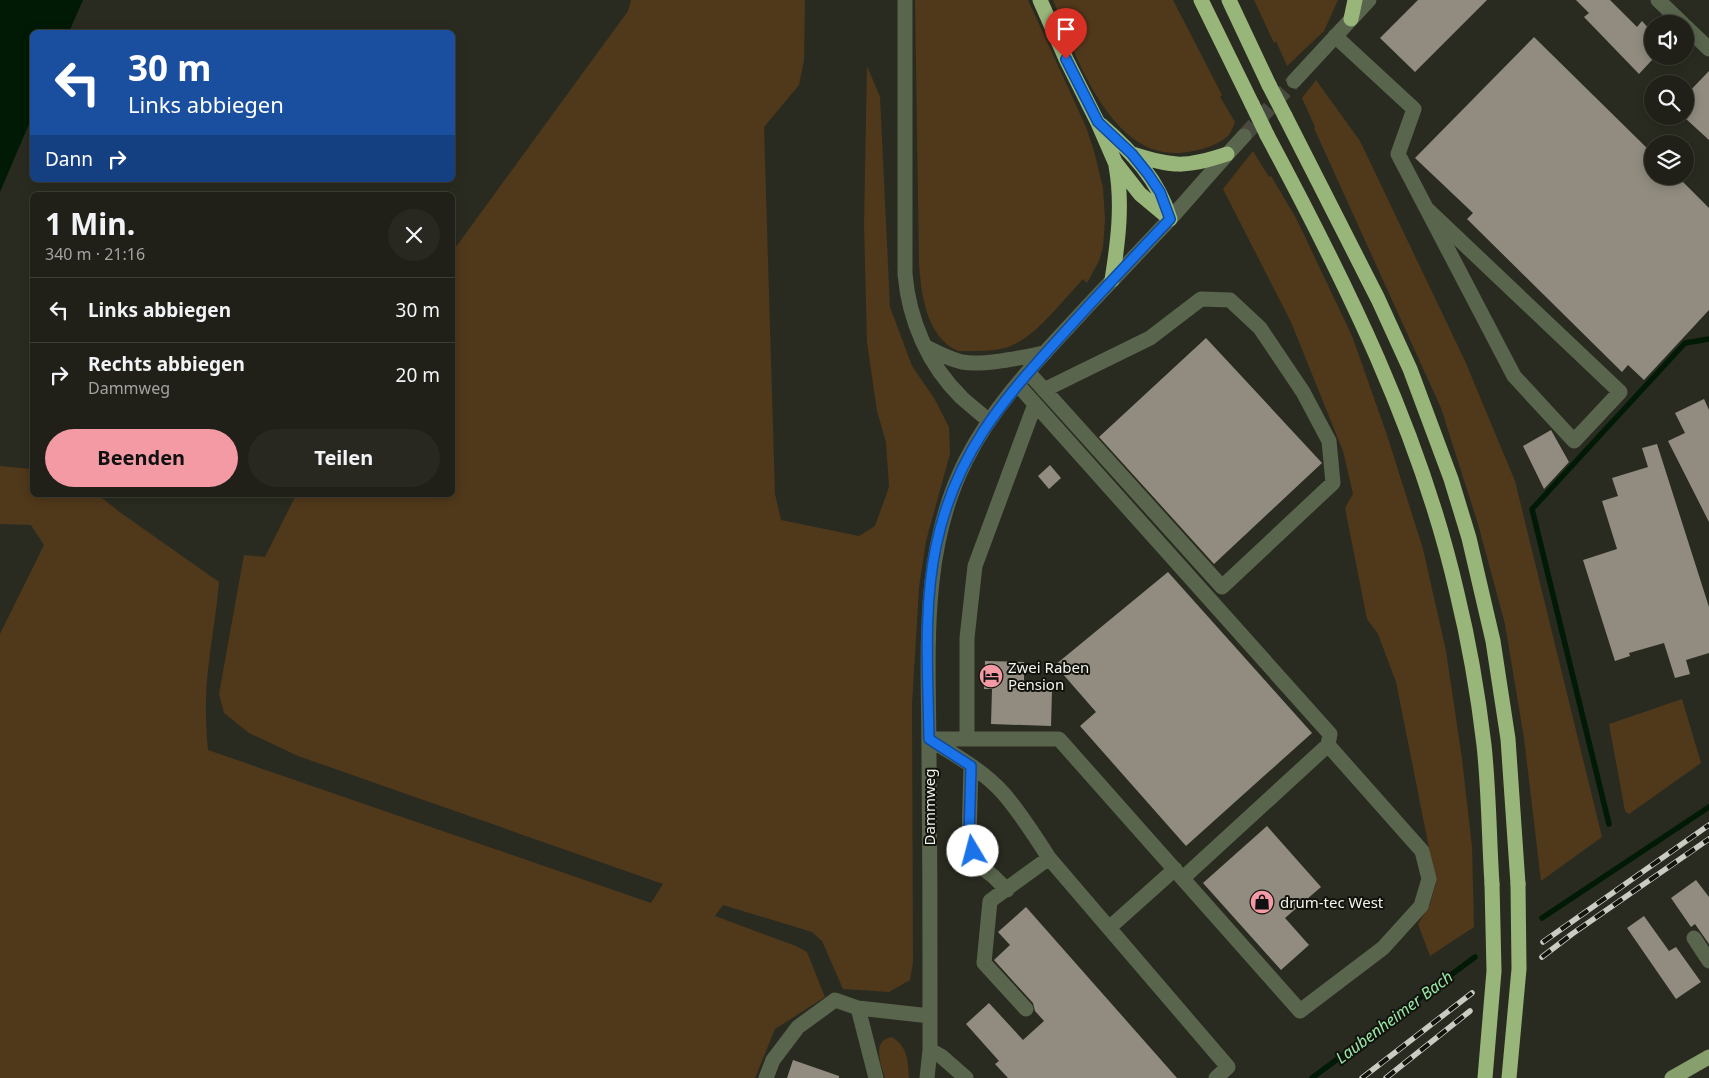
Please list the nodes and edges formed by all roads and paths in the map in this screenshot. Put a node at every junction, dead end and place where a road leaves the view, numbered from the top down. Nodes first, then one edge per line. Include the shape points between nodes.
1 (905, 0) edge
2 (1040, 0) edge
3 (1201, 0) edge
4 (1229, 0) edge
5 (1355, 0) edge
6 (1369, 0) edge
7 (1658, 0) edge
8 (1674, 15) edge
9 (1352, 19) junction
10 (1694, 35) edge
11 (1335, 36) junction
12 (1709, 49) edge
13 (1294, 81) tunnel mouth
14 (1098, 122) junction
15 (1244, 136) tunnel mouth
16 (1132, 154) junction
17 (1227, 154) junction
18 (1115, 162) junction
19 (1427, 209) junction
20 (1170, 219) junction
21 (1112, 280) junction
22 (924, 346) junction
23 (1045, 353) junction
24 (1028, 373) junction
25 (1018, 385) junction
26 (1044, 390) junction
27 (1035, 404) junction
28 (989, 421) junction
29 (967, 738) junction
30 (929, 739) junction
31 (1328, 745) junction
32 (971, 766) junction
33 (1049, 858) junction
34 (1179, 873) junction
35 (1006, 890) junction
36 (1109, 928) junction
37 (1694, 938) dead end
38 (1709, 961) edge
39 (858, 1008) junction
40 (1026, 1009) dead end
41 (930, 1016) junction
42 (930, 1050) junction
43 (1709, 1057) edge
44 (766, 1078) edge
45 (876, 1078) edge
46 (927, 1078) edge
47 (966, 1078) edge
48 (1216, 1078) edge
49 (1484, 1078) edge
50 (1509, 1078) edge
51 (1672, 1078) edge

1 - 22 street via 905,274 910,311
2 - 14 highway
3 - 49 highway, bridge via 1325,244 1394,396 1420,464 1461,611 1484,745 1492,884 1494,972
4 - 50 highway, bridge via 1410,369 1469,538 1493,641 1508,739 1518,884 1518,969
5 - 9 highway
6 - 9 street
7 - 8 street
9 - 11 street
10 - 12 street
11 - 13 street
11 - 19 street via 1414,109 1398,154
14 - 16 highway
14 - 18 highway
15 - 17 street, Dammweg
16 - 17 highway via 1176,165
16 - 20 highway via 1160,192
17 - 20 street, Dammweg
18 - 20 highway via 1140,194
18 - 21 highway via 1119,185 1119,233
19 - 19 street via 1514,376 1574,441 1620,392
20 - 21 street, Dammweg
21 - 23 street, Dammweg
22 - 23 street via 964,362
22 - 28 street via 953,388
23 - 24 street, Dammweg
24 - 25 street, Dammweg
24 - 26 street
25 - 27 street
25 - 28 street, Dammweg
26 - 26 street via 1222,587 1333,483 1329,441 1303,392 1260,328 1230,300 1201,299 1150,338
27 - 29 street via 975,566 967,638
27 - 31 street via 1330,734
28 - 30 street, Dammweg via 956,479 936,548 931,575
29 - 30 street
29 - 34 street via 1059,738
30 - 32 street
30 - 41 street, Dammweg
31 - 34 street
31 - 34 street via 1422,851 1429,879 1421,906 1383,948 1300,1011
32 - 33 street via 1003,793 1030,826
32 - 35 street via 969,838 977,864
33 - 35 street
33 - 36 street
34 - 36 street
35 - 40 street via 990,901 984,963
36 - 48 street via 1228,1067
37 - 38 street
39 - 41 street
39 - 44 street via 835,1000 798,1027 773,1060
39 - 45 street
41 - 42 street, Dammweg
42 - 46 street, Dammweg
42 - 47 street
43 - 51 main road

